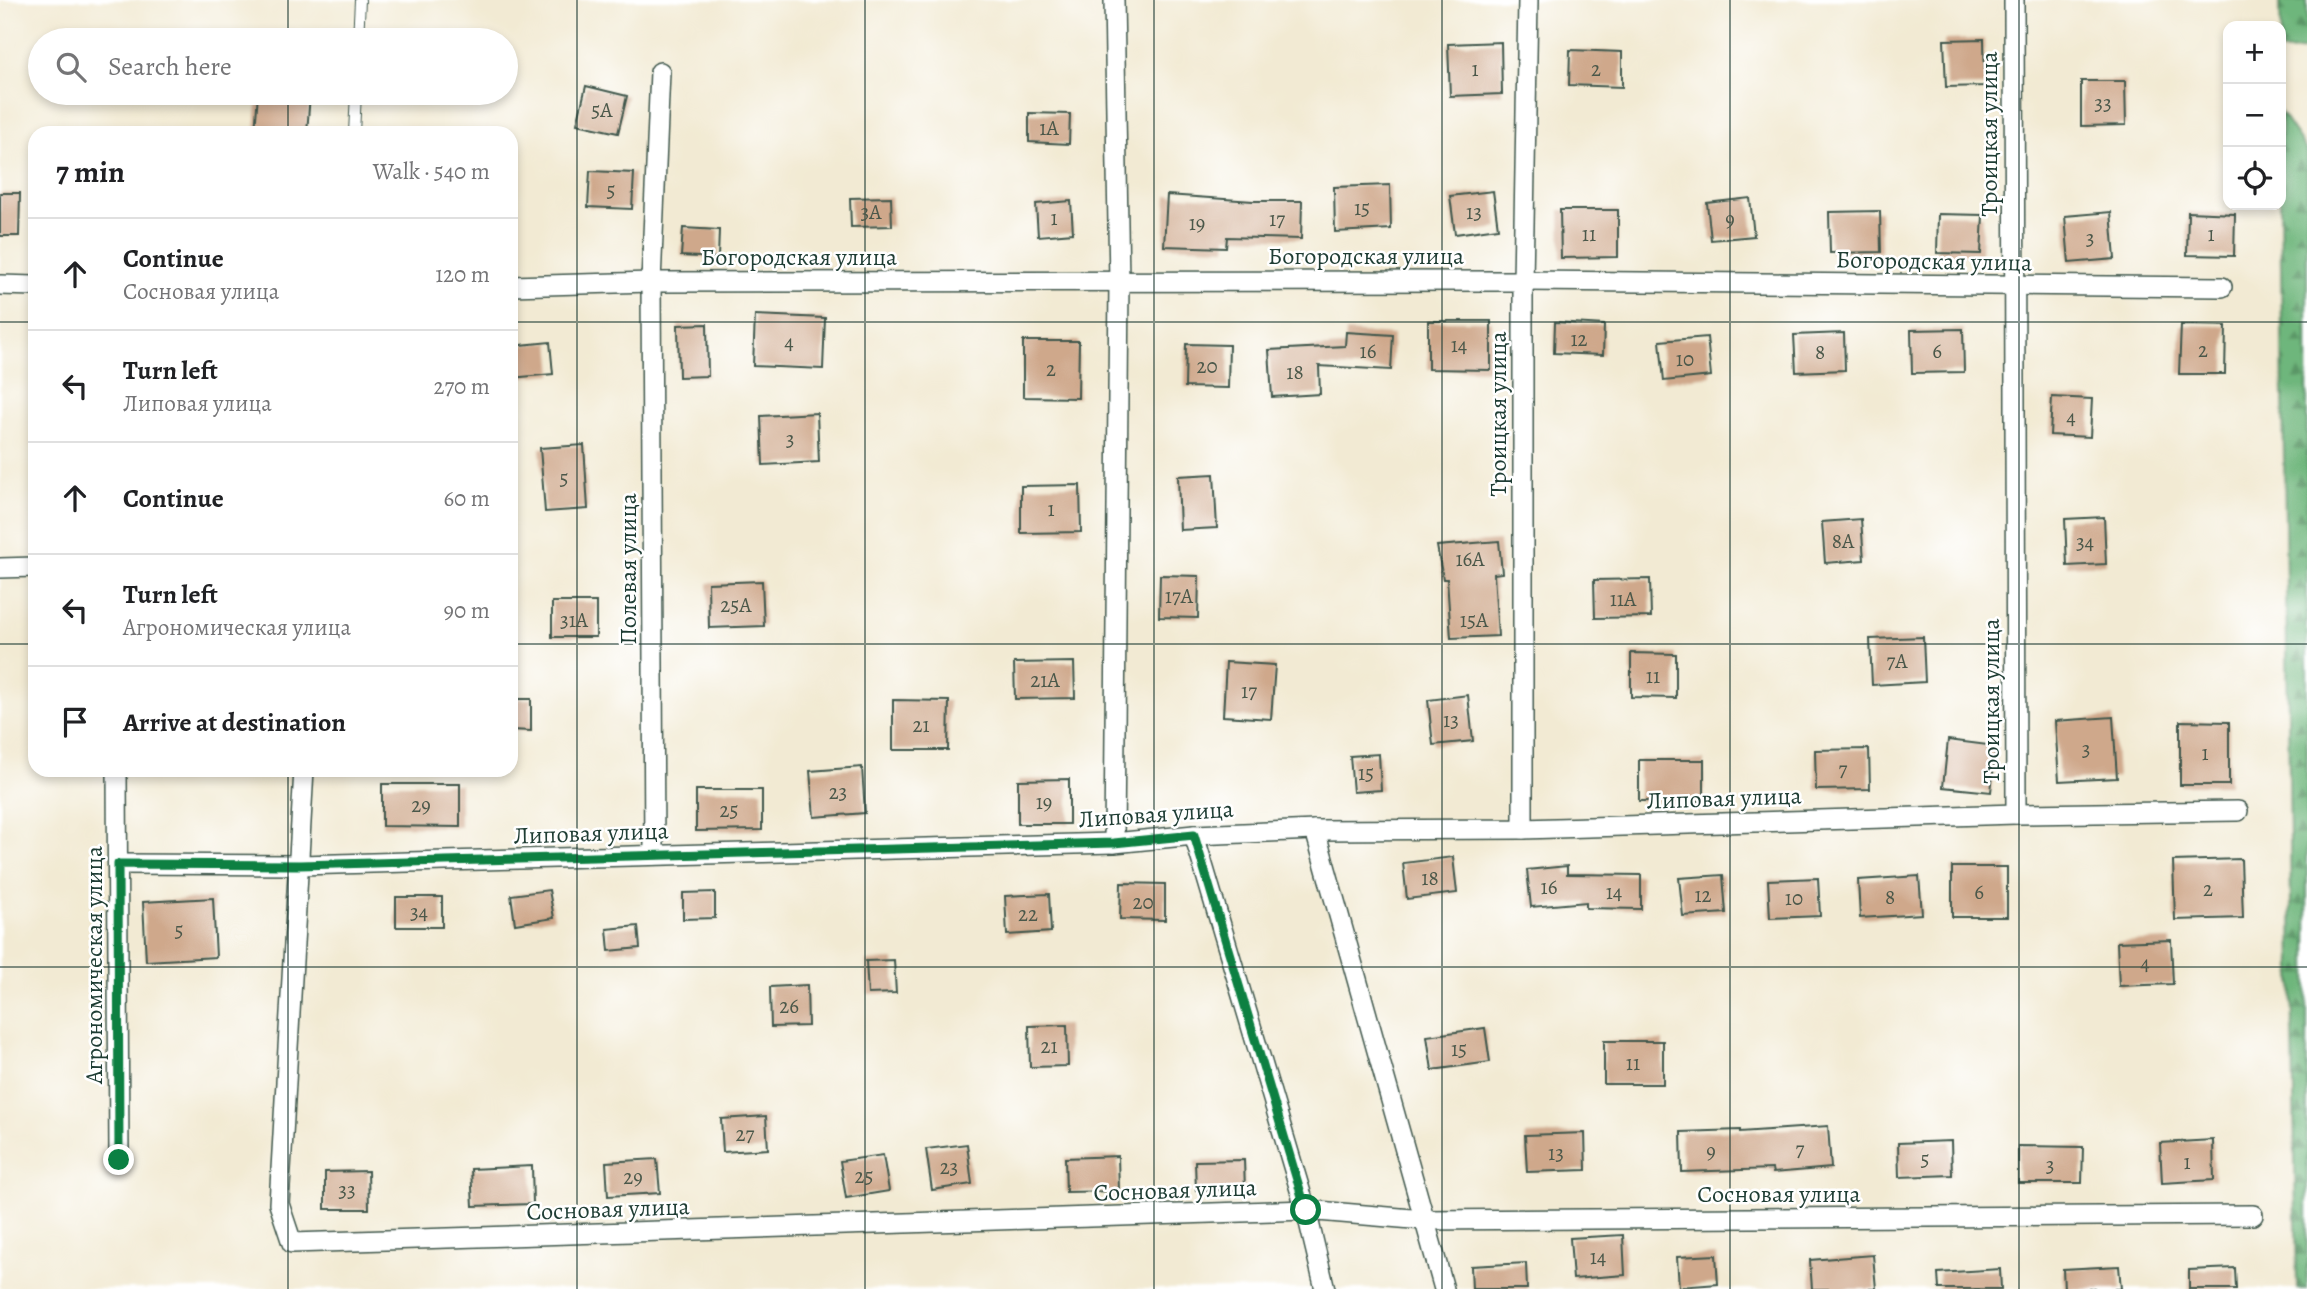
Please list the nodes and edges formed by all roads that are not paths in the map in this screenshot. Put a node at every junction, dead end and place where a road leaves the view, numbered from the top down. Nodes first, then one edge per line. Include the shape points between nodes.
1 (360, 0) edge
2 (1114, 0) edge
3 (1528, 0) edge
4 (2014, 0) edge
5 (359, 28) edge
6 (660, 72) dead end
7 (356, 105) edge
8 (355, 126) edge
9 (1119, 281) junction
10 (1523, 281) junction
11 (652, 282) junction
12 (0, 285) edge
13 (28, 286) edge
14 (518, 286) edge
15 (2014, 286) junction
16 (2222, 287) dead end
17 (28, 567) edge
18 (0, 568) edge
19 (117, 777) edge
20 (304, 777) edge
21 (2238, 811) dead end
22 (2016, 814) junction
23 (1523, 829) junction
24 (1315, 830) junction
25 (1194, 835) junction
26 (1114, 843) junction
27 (654, 855) junction
28 (118, 864) junction
29 (300, 865) junction
30 (119, 1160) dead end
31 (1306, 1210) junction
32 (2253, 1215) dead end
33 (1424, 1220) junction
34 (1325, 1289) edge
35 (1444, 1289) edge

1 - 5 lane
2 - 9 street
3 - 10 street, Троицкая улица
4 - 15 street, Троицкая улица
6 - 11 street, Полевая улица
7 - 8 lane
9 - 10 street, Богородская улица
9 - 11 street, Богородская улица
9 - 26 street
10 - 15 street, Богородская улица
10 - 23 street, Троицкая улица
11 - 14 street, Богородская улица
11 - 27 street, Полевая улица
12 - 13 street
15 - 16 street, Богородская улица
15 - 22 street, Троицкая улица
17 - 18 street
19 - 28 street, Агрономическая улица
20 - 29 street
21 - 22 street, Липовая улица
22 - 23 street, Липовая улица
23 - 24 street, Липовая улица
24 - 25 street, Липовая улица
24 - 33 street
25 - 26 street, Липовая улица
25 - 31 street
26 - 27 street, Липовая улица
27 - 29 street, Липовая улица
28 - 29 street, Липовая улица
28 - 30 street, Агрономическая улица
29 - 31 street, Сосновая улица via 279,1204 292,1243
31 - 33 street, Сосновая улица
31 - 34 street
32 - 33 street, Сосновая улица
33 - 35 street

